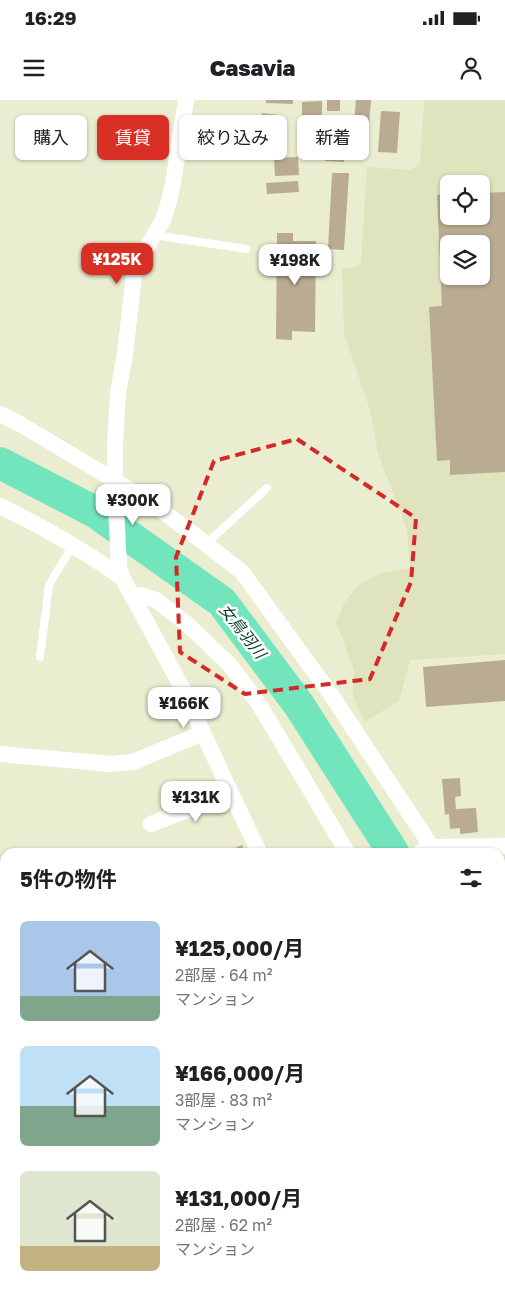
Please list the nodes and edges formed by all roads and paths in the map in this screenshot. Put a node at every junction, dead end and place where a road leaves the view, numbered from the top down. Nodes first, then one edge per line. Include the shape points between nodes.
1 (186, 100) edge
2 (154, 235) junction
3 (246, 249) dead end
4 (0, 414) edge
5 (115, 483) junction
6 (267, 488) dead end
7 (0, 506) edge
8 (72, 544) junction
9 (206, 544) junction
10 (121, 573) junction
11 (132, 594) junction
12 (40, 657) dead end
13 (203, 733) junction
14 (0, 754) edge
15 (230, 793) junction
16 (151, 824) dead end
17 (505, 846) edge
18 (257, 848) edge
19 (345, 848) edge
20 (425, 848) edge
21 (474, 848) edge

1 - 2 street via 173,183 163,220
2 - 3 lane
2 - 5 street via 134,275 118,393
4 - 5 street
5 - 9 street via 148,501
5 - 10 street
6 - 9 lane
7 - 8 street
8 - 10 street
8 - 12 lane via 49,585
9 - 20 street via 242,572 332,696
10 - 11 street
11 - 13 street via 185,692
11 - 19 street via 156,600 230,664 259,704
13 - 14 street via 133,762 110,764
13 - 15 street
15 - 16 street
15 - 18 street
17 - 21 street

